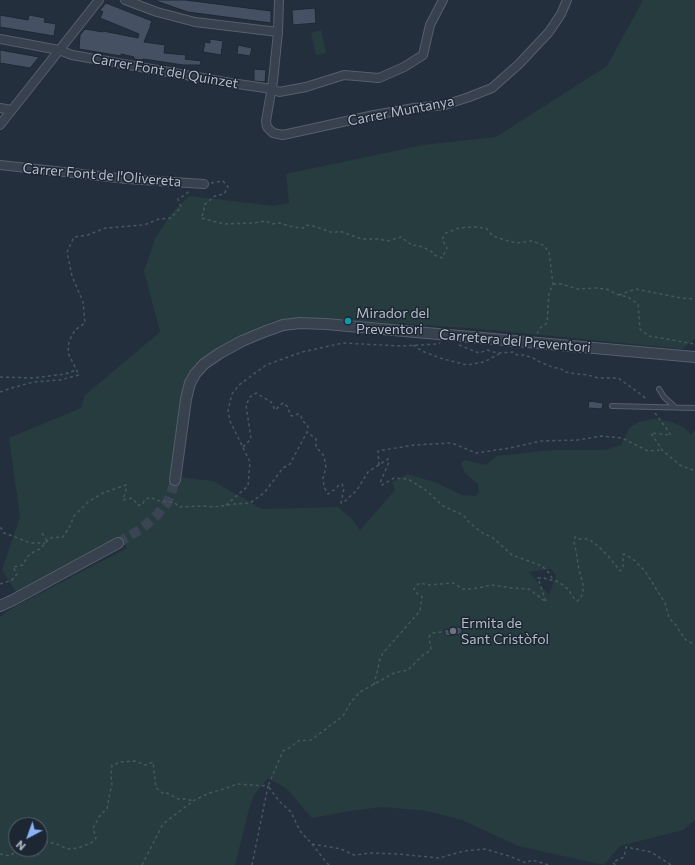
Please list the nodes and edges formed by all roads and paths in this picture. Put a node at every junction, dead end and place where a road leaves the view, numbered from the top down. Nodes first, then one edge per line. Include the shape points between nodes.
1 (99, 0) edge
2 (125, 0) edge
3 (280, 0) edge
4 (443, 0) edge
5 (567, 0) edge
6 (278, 32) junction
7 (0, 40) edge
8 (59, 50) junction
9 (272, 89) junction
10 (0, 108) edge
11 (11, 110) junction
12 (0, 125) edge
13 (0, 165) edge
14 (200, 184) junction
15 (553, 284) junction
16 (619, 295) junction
17 (695, 299) edge
18 (535, 342) junction
19 (438, 344) dead end
20 (444, 344) dead end
21 (455, 344) dead end
22 (695, 344) edge
23 (502, 353) junction
24 (695, 356) edge
25 (76, 370) junction
26 (0, 377) edge
27 (659, 389) dead end
28 (0, 392) edge
29 (612, 406) dead end
30 (652, 407) junction
31 (675, 407) junction
32 (695, 408) edge
33 (307, 432) junction
34 (243, 447) junction
35 (662, 450) junction
36 (379, 465) junction
37 (695, 471) edge
38 (176, 480) tunnel mouth
39 (226, 505) junction
40 (0, 528) edge
41 (42, 533) dead end
42 (48, 541) junction
43 (45, 543) junction
44 (118, 543) tunnel mouth
45 (553, 580) junction
46 (0, 584) edge
47 (0, 606) edge
48 (442, 632) dead end
49 (695, 645) edge
50 (374, 684) junction
51 (268, 786) junction
52 (193, 801) junction
53 (48, 843) edge
54 (312, 844) junction
55 (142, 865) edge
56 (252, 865) edge
57 (329, 865) edge
58 (549, 865) edge
59 (615, 865) edge
60 (671, 865) edge

1 - 8 street
2 - 6 street via 195,22
3 - 6 street
4 - 9 street, Carrer Font del Quinzet via 430,25 423,55 404,67 378,78 344,75 306,87 279,92
5 - 9 street, Carrer Muntanya via 549,32 519,64 492,88 469,98 283,135 273,134 267,127
6 - 9 street
7 - 8 street, Carrer Font del Quinzet
8 - 9 street, Carrer Font del Quinzet via 72,55
8 - 11 street
10 - 11 street
11 - 12 street
13 - 14 street, Carrer Font de l'Olivereta
14 - 15 path via 223,180 228,187 224,194 215,196 204,205 201,218 224,224 266,221 303,228 313,226 362,239 387,241 401,237 413,246 416,245 442,258 447,248 442,239 446,233 459,228 486,228 493,236 516,243 532,241 543,245 549,252
14 - 25 path via 178,199 180,207 171,218 159,219 144,225 105,228 74,237 67,252 72,276 83,302 85,323 75,330 70,341 68,353
15 - 16 path via 577,289 606,289
15 - 18 path via 548,294 547,323 540,328
16 - 17 path via 636,289
16 - 22 path via 628,297 638,304 640,329 649,336
18 - 24 street, Carretera del Preventori
18 - 38 street, Carretera del Preventori via 306,323 288,324 266,331 220,353 204,364 190,382
19 - 20 path
21 - 23 path via 479,352 487,350
23 - 30 path via 514,352 524,355 565,372 598,378 618,378 643,396
23 - 34 path via 484,362 467,364 440,358 413,345 343,343 302,352 266,365 239,385 232,394 228,410 230,421
25 - 26 path via 34,378
25 - 28 path via 79,375 60,380 34,382
27 - 31 lane
29 - 30 lane
30 - 31 lane
30 - 35 path via 671,435 651,433
31 - 32 lane
33 - 34 path via 308,426 301,415 290,415 288,407 283,403 276,410 271,402 256,392 246,405 251,439
33 - 36 path via 316,439 316,448 324,456 326,468 323,478 328,494 339,485 342,484 344,488 341,503 356,490 368,472
33 - 39 path via 290,464 283,468 264,493 250,503
34 - 39 path via 250,462 248,486
35 - 36 path via 648,451 622,438 601,436 578,440 542,441 476,453 452,443 414,445 378,451
35 - 37 path via 680,465
36 - 45 path via 388,459 380,483 382,485 394,478 408,479 427,491 443,506 463,515 512,555 542,566
39 - 42 path via 179,507 175,503 150,497 142,505 138,505 132,498 123,500 126,485 103,493 88,502 74,516 63,537 50,538
40 - 43 path via 22,540
41 - 42 path
42 - 43 path
43 - 46 path via 27,557 23,565 13,566 17,574 12,580
44 - 47 street
45 - 49 path via 570,590 577,601 580,599 583,584 575,537 589,539 620,571 623,567 624,554 645,571 665,603 669,618 686,640
45 - 50 path via 538,578 546,602 529,589 492,585 462,589 453,583 420,583 414,589 422,597 420,611 383,654
48 - 50 path via 432,633 429,637 431,650 408,670 394,673
50 - 51 path via 360,692 343,716 311,740 298,741 283,751
51 - 52 path via 237,784
51 - 54 path via 291,812 300,831
51 - 56 path
52 - 53 path via 178,799 156,788 153,762 145,765 135,761 121,762 112,765 112,785 107,809 93,828 96,838 78,848 67,849 55,843
52 - 55 path via 163,824
54 - 57 path
54 - 58 path via 354,855 372,853 440,858 464,851 485,849 526,863 532,860
59 - 60 path via 613,862 624,857 626,847 651,852

